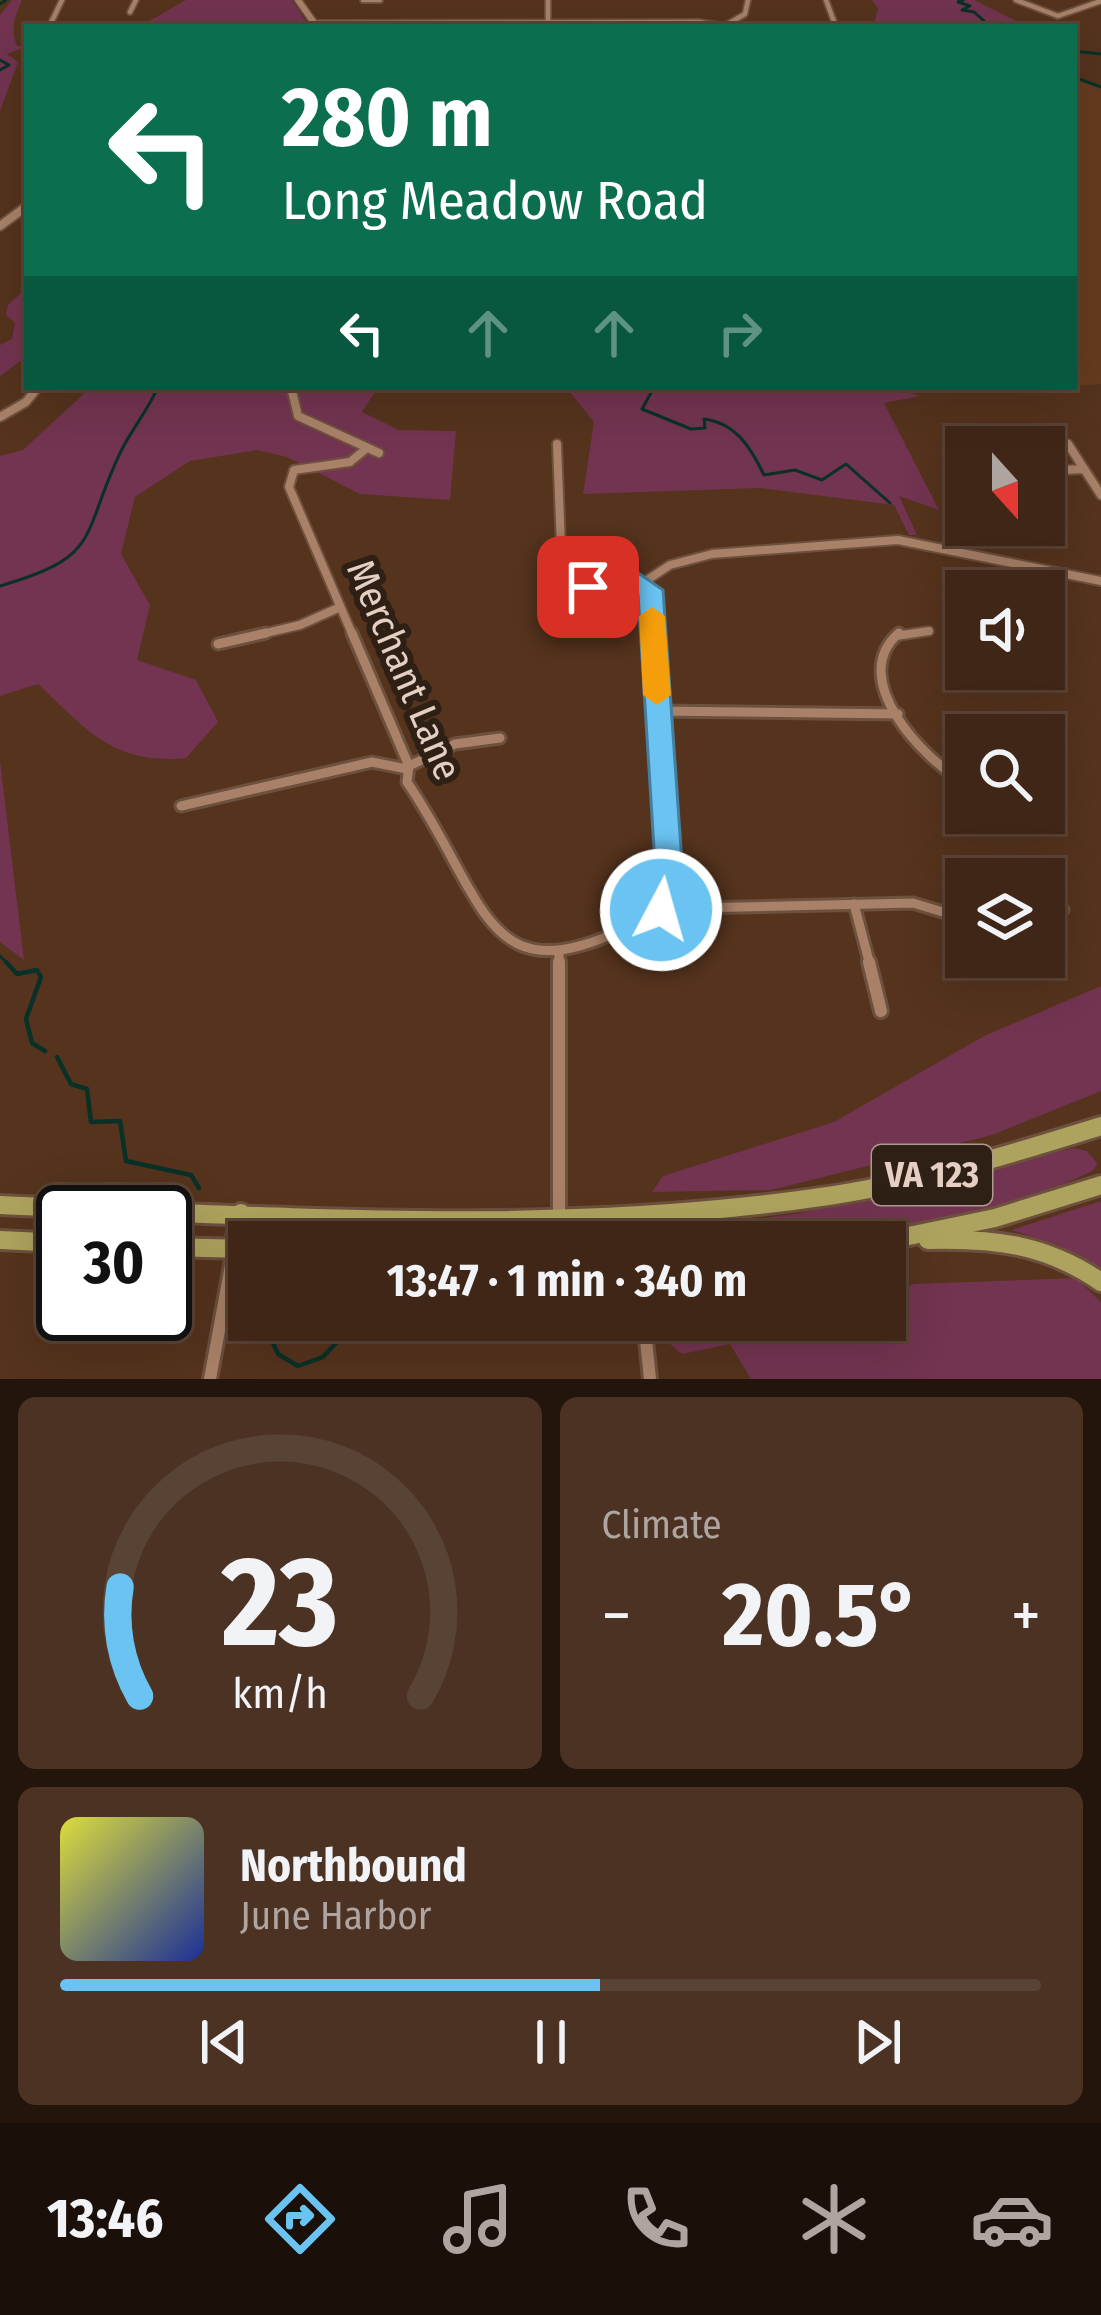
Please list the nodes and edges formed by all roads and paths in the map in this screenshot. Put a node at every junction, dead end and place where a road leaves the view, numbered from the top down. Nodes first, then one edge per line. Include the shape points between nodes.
1 (136, 0) edge
2 (363, 0) edge
3 (380, 0) edge
4 (548, 0) edge
5 (748, 0) edge
6 (1016, 0) edge
7 (1101, 1) edge
8 (130, 12) dead end
9 (548, 22) junction
10 (491, 24) edge
11 (608, 24) edge
12 (730, 24) edge
13 (36, 390) edge
14 (291, 390) edge
15 (0, 417) edge
16 (557, 444) dead end
17 (1068, 444) dead end
18 (367, 448) junction
19 (379, 453) dead end
20 (1084, 469) junction
21 (1065, 470) edge
22 (1101, 495) edge
23 (1101, 581) edge
24 (644, 582) junction
25 (338, 608) junction
26 (929, 631) dead end
27 (218, 644) dead end
28 (658, 711) junction
29 (898, 714) junction
30 (500, 738) dead end
31 (408, 768) junction
32 (945, 771) edge
33 (181, 806) dead end
34 (674, 902) junction
35 (854, 904) junction
36 (945, 911) edge
37 (559, 951) junction
38 (881, 1010) dead end
39 (1101, 1126) edge
40 (1101, 1185) edge
41 (0, 1204) edge
42 (241, 1213) junction
43 (241, 1221) edge
44 (368, 1221) edge
45 (559, 1221) edge
46 (652, 1221) edge
47 (906, 1236) edge
48 (0, 1240) edge
49 (906, 1241) edge
50 (36, 1242) edge
51 (192, 1247) edge
52 (228, 1248) edge
53 (1101, 1282) edge
54 (228, 1306) edge
55 (646, 1341) edge
56 (210, 1379) edge
57 (650, 1379) edge

1 - 8 street
2 - 3 street
4 - 9 street
5 - 12 street
6 - 7 street via 1066,18
9 - 10 street
9 - 11 street
13 - 15 street
14 - 18 street via 295,414
16 - 24 street via 562,573 580,587
17 - 20 street
18 - 19 street
18 - 25 street, Merchant Lane via 350,462 289,474
20 - 21 street
20 - 22 street
23 - 24 street via 898,540 712,554
24 - 28 street
25 - 27 street
25 - 31 street, Merchant Lane
26 - 29 street via 897,632 881,651
28 - 29 street
28 - 34 street
29 - 32 street via 926,761
30 - 31 street via 455,744
31 - 33 street via 372,763
31 - 37 street, Merchant Lane via 407,782 483,919 518,944
34 - 35 street
34 - 37 street
35 - 36 street
35 - 38 street
37 - 45 street
39 - 46 main road, VA 123 via 989,1162 841,1194
40 - 47 main road, VA 123
41 - 42 main road, VA 123
42 - 43 main road
42 - 44 main road, VA 123
48 - 50 main road
49 - 53 main road via 1025,1241
51 - 52 main road
54 - 56 street
55 - 57 street

